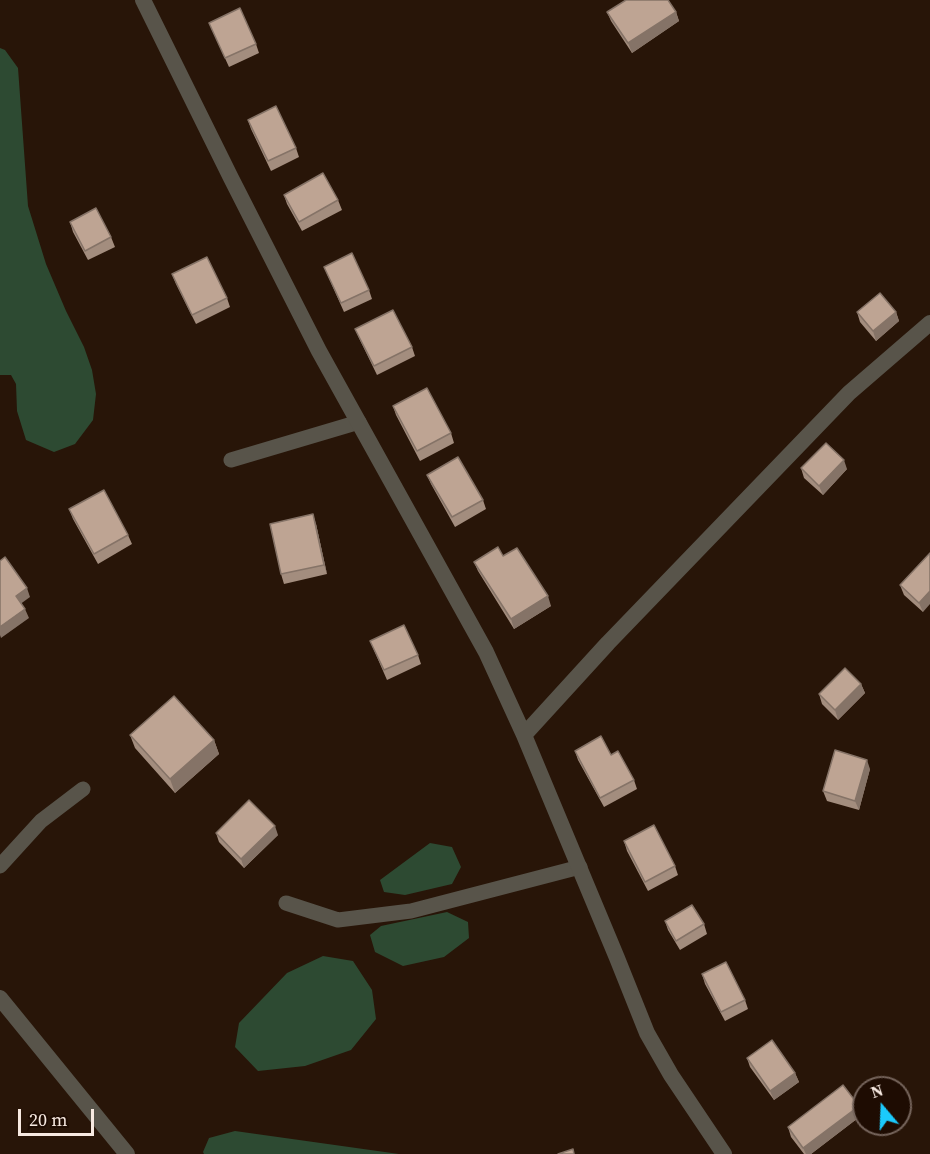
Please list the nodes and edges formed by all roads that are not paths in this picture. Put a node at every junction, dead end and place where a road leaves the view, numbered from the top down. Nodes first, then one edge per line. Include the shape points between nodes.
1 (143, 0) edge
2 (930, 323) edge
3 (358, 422) junction
4 (231, 460) dead end
5 (524, 735) junction
6 (83, 789) dead end
7 (0, 866) edge
8 (579, 867) junction
9 (286, 903) dead end
10 (0, 998) edge
11 (127, 1154) edge
12 (724, 1154) edge

1 - 3 street via 303,321
2 - 5 street via 849,393
3 - 4 lane
3 - 5 street via 486,652
5 - 8 street
6 - 7 lane via 41,821
8 - 9 lane via 411,911 338,920
8 - 12 street via 647,1033
10 - 11 street

